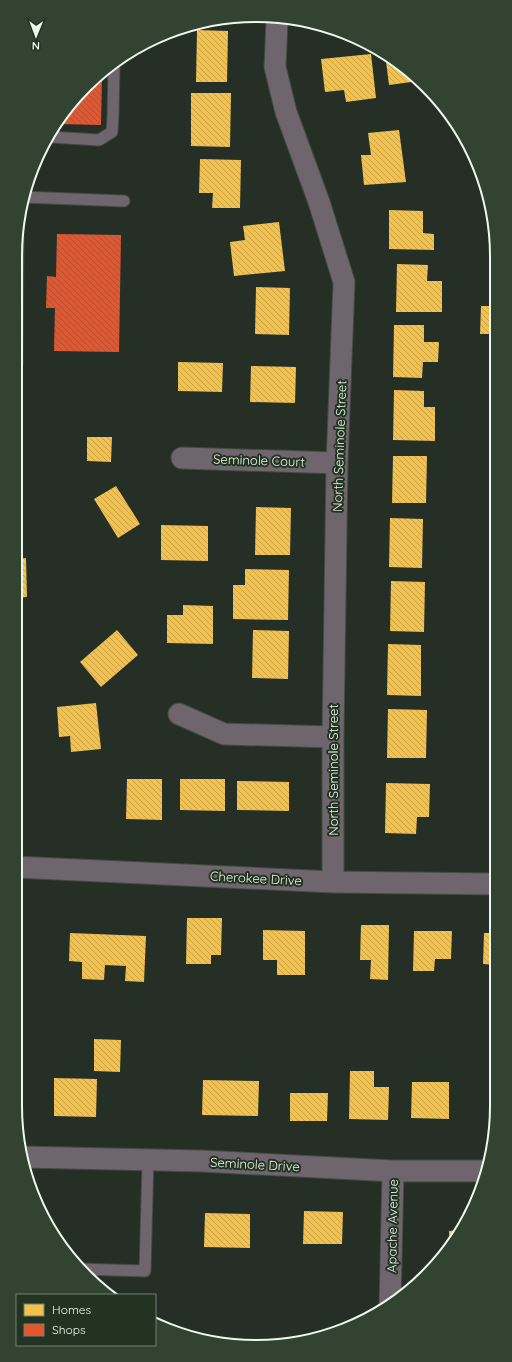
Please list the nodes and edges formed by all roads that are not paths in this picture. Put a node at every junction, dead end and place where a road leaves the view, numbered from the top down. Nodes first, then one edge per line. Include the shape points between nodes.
1 (277, 23) edge
2 (114, 70) edge
3 (54, 137) edge
4 (29, 198) edge
5 (124, 201) dead end
6 (182, 458) dead end
7 (337, 463) junction
8 (179, 714) dead end
9 (333, 737) junction
10 (22, 867) edge
11 (333, 882) junction
12 (490, 884) edge
13 (27, 1157) edge
14 (148, 1160) junction
15 (393, 1171) junction
16 (481, 1171) edge
17 (89, 1269) edge
18 (390, 1298) edge

1 - 7 street, North Seminole Street via 276,67 286,112 319,202 344,282
2 - 3 lane via 112,132 100,140
4 - 5 lane
6 - 7 street, Seminole Court
7 - 9 street, North Seminole Street
8 - 9 street via 224,734
9 - 11 street, North Seminole Street
10 - 11 street, Cherokee Drive
11 - 12 street, Cherokee Drive
13 - 14 street, Seminole Drive
14 - 15 street, Seminole Drive
14 - 17 lane via 145,1271
15 - 16 street, Seminole Drive
15 - 18 street, Apache Avenue

